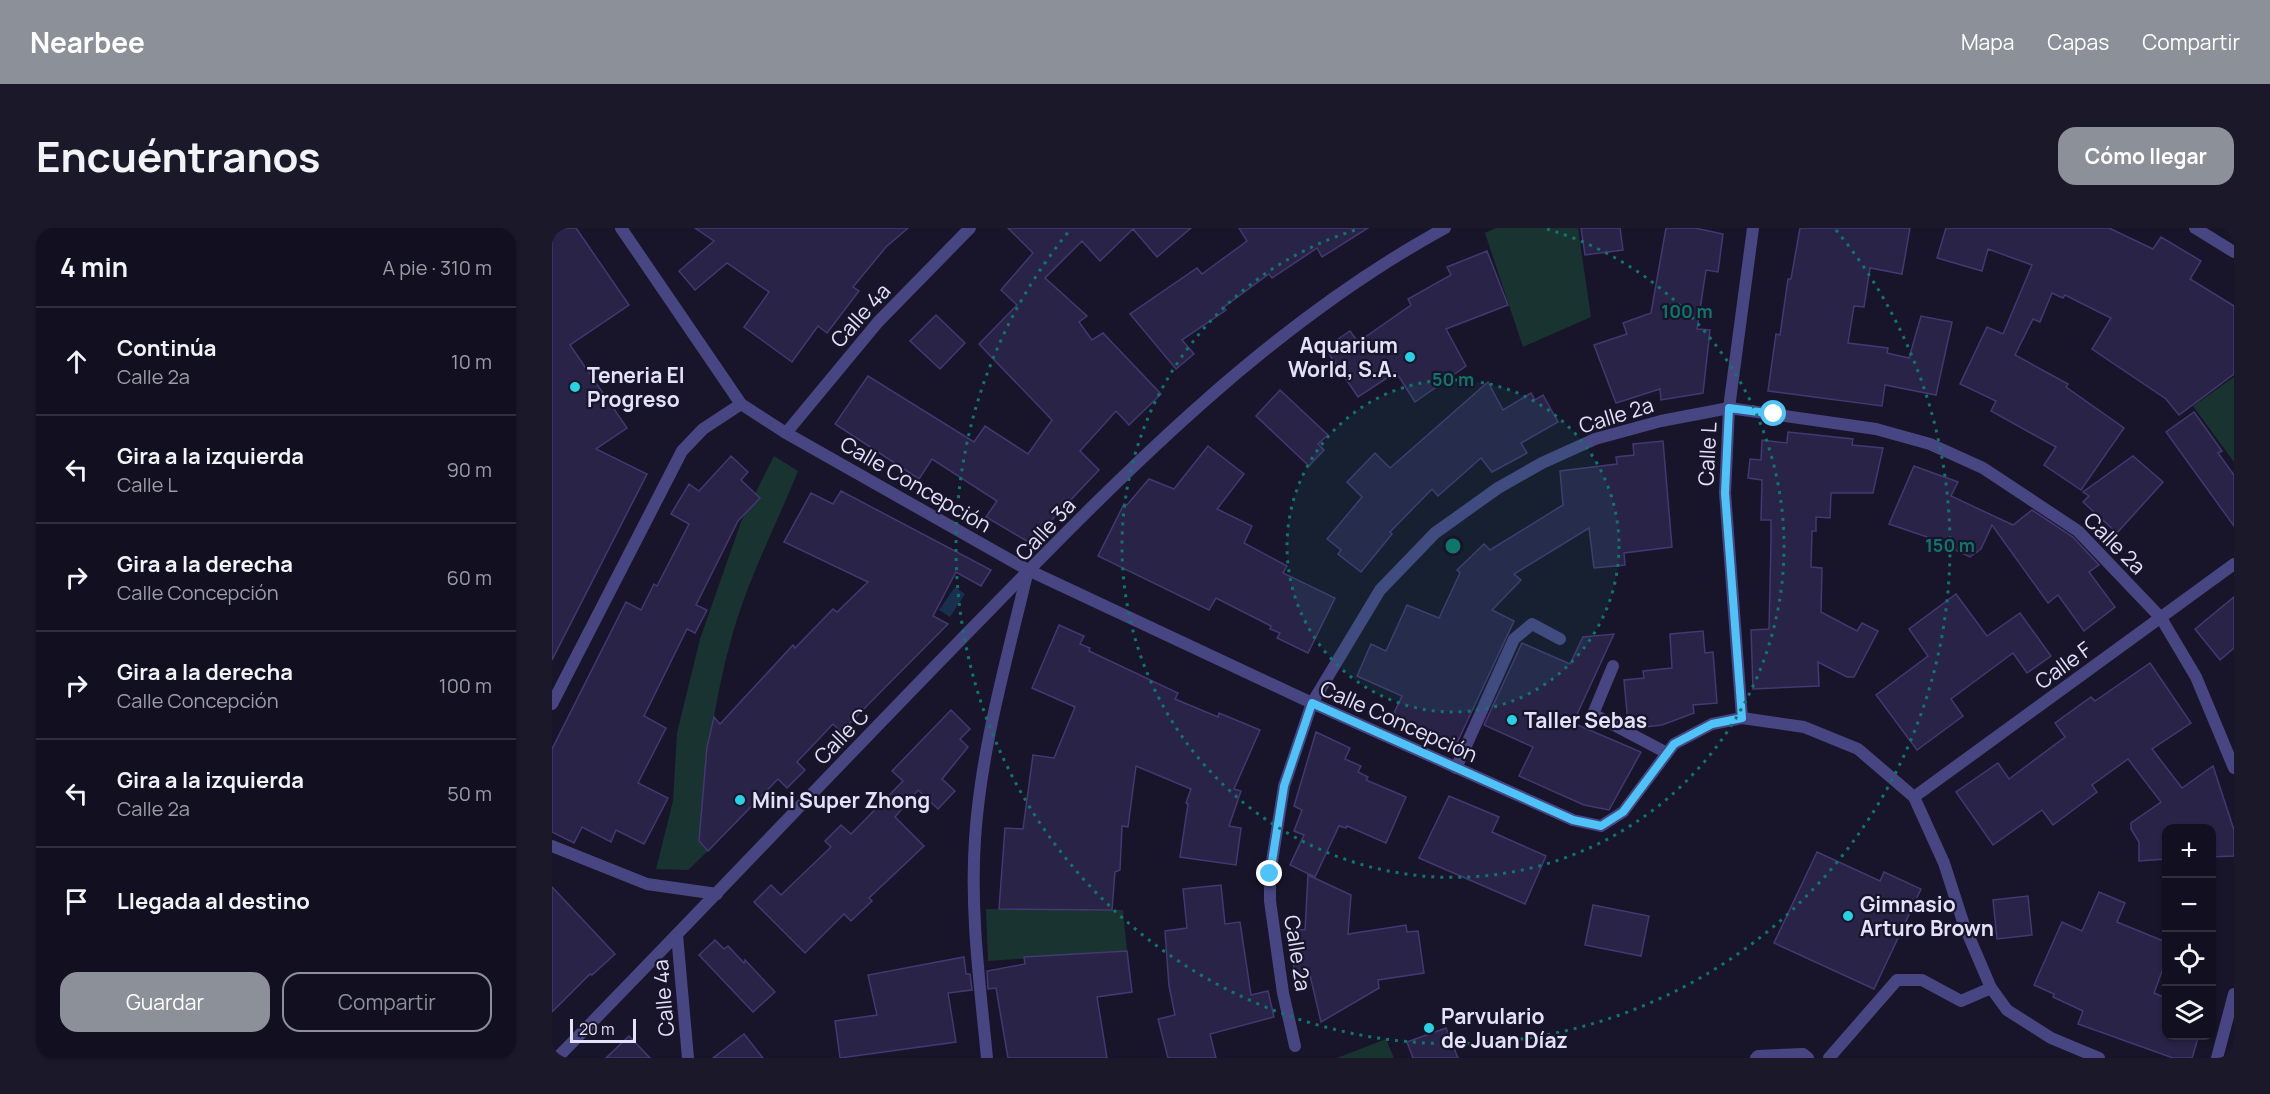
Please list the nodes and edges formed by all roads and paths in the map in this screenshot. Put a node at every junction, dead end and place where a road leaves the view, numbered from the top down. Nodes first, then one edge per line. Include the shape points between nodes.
1 (621, 228) edge
2 (970, 228) edge
3 (1445, 228) edge
4 (1753, 228) edge
5 (2195, 228) edge
6 (2234, 252) edge
7 (741, 404) junction
8 (1729, 408) junction
9 (786, 433) junction
10 (2234, 564) edge
11 (1028, 570) junction
12 (2161, 618) junction
13 (1560, 639) dead end
14 (1613, 666) dead end
15 (1312, 703) junction
16 (552, 704) edge
17 (1742, 718) junction
18 (1667, 753) junction
19 (1456, 768) junction
20 (2234, 768) edge
21 (1914, 797) junction
22 (552, 846) edge
23 (717, 894) junction
24 (677, 935) junction
25 (1991, 988) junction
26 (2234, 994) edge
27 (1295, 1046) dead end
28 (557, 1058) edge
29 (688, 1058) edge
30 (987, 1058) edge
31 (1756, 1058) edge
32 (1808, 1058) edge
33 (1829, 1058) edge
34 (2099, 1058) edge
35 (2217, 1058) edge

1 - 7 street, Calle Concepción
2 - 9 street, Calle 4a via 878,322
3 - 11 street, Calle 3a via 1321,308 1238,372 1168,432
4 - 8 street, Calle L
5 - 6 street
7 - 9 street, Calle Concepción
7 - 16 street via 703,429 682,451
8 - 12 street, Calle 2a via 1876,429 1930,444 1983,468 2078,531
8 - 15 street, Calle 2a via 1595,439 1498,488 1435,534 1380,590
8 - 17 street, Calle L via 1725,493
9 - 11 street, Calle Concepción
10 - 12 street, Calle F
11 - 15 street, Calle Concepción
11 - 23 street, Calle C
11 - 30 street, Calle 3a via 983,762 975,840 974,928
12 - 20 street, Calle 2a via 2196,677
12 - 21 street, Calle F
13 - 19 street via 1532,624 1514,639
14 - 18 street via 1593,714
15 - 19 street, Calle Concepción
15 - 27 street, Calle 2a via 1284,786 1270,874 1278,958
17 - 18 street, Calle Concepción via 1712,724 1674,744
17 - 21 street, Calle Concepción via 1804,727 1858,749
18 - 19 street, Calle Concepción via 1623,812 1601,826 1573,820
21 - 25 street, Calle Concepción via 1944,863 1964,925
22 - 23 street via 647,884
23 - 24 street, Calle C
24 - 28 street, Calle C
24 - 29 street, Calle 4a
25 - 33 street via 1961,1001 1922,980 1897,980
25 - 34 street, Calle Concepción via 2007,1010 2051,1038
26 - 35 street
31 - 32 street via 1803,1054

